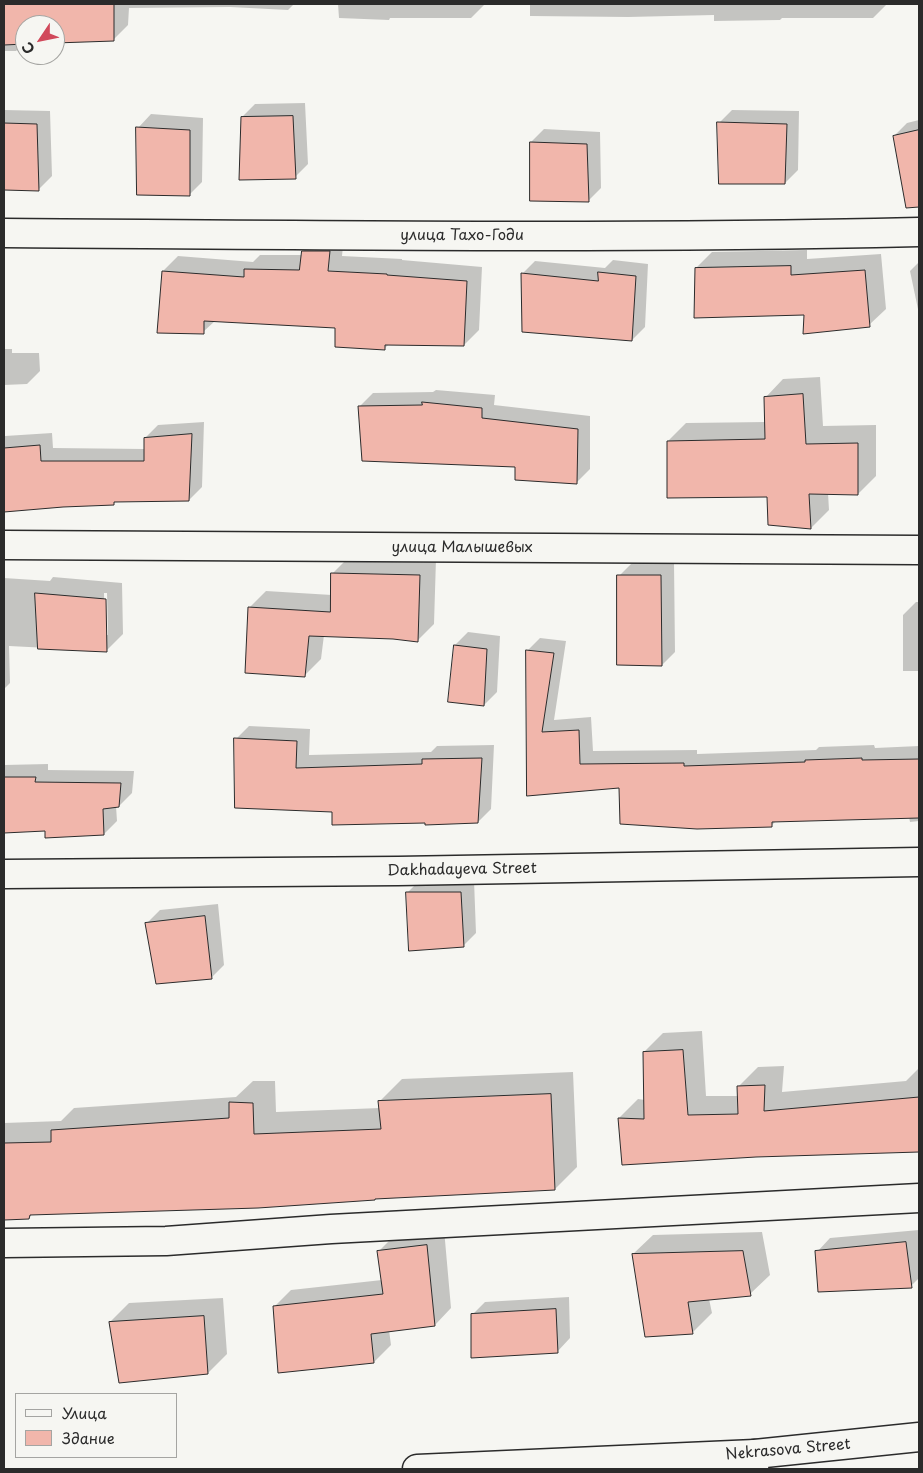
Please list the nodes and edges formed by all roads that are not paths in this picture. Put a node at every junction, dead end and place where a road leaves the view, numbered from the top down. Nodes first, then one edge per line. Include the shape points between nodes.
1 (919, 232) edge
2 (4, 233) edge
3 (4, 545) edge
4 (919, 550) edge
5 (919, 862) edge
6 (4, 874) edge
7 (919, 1198) edge
8 (4, 1243) edge
9 (919, 1437) edge
10 (755, 1462) edge
11 (417, 1469) edge

1 - 2 street, улица Тахо-Годи via 377,236
3 - 4 street, улица Малышевых
5 - 6 street, Dakhadayeva Street
7 - 8 street via 330,1229 166,1241
9 - 10 street, Nekrasova Street
10 - 11 street, Nekrasova Street

